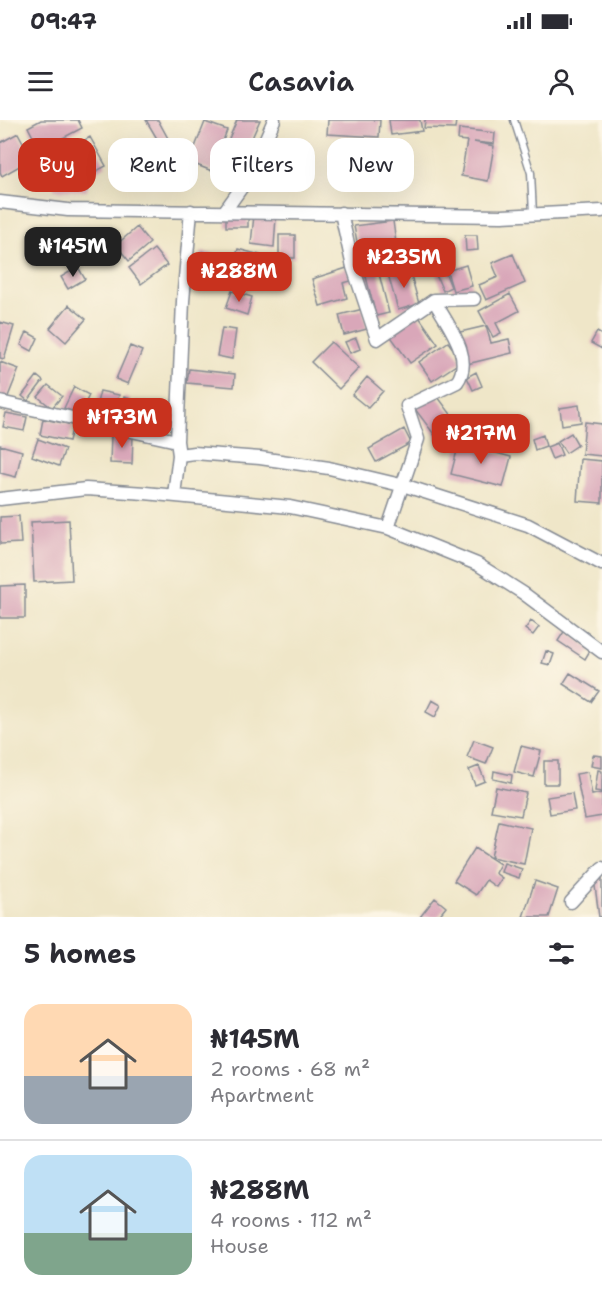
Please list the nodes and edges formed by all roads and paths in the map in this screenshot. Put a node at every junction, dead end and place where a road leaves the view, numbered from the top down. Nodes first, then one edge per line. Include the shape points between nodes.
1 (274, 120) edge
2 (514, 120) edge
3 (0, 202) edge
4 (602, 211) edge
5 (191, 212) junction
6 (224, 212) junction
7 (341, 213) junction
8 (533, 214) junction
9 (474, 299) dead end
10 (434, 300) junction
11 (0, 402) edge
12 (177, 441) junction
13 (179, 455) junction
14 (402, 486) junction
15 (174, 495) junction
16 (0, 499) edge
17 (388, 528) junction
18 (602, 563) edge
19 (602, 652) edge
20 (602, 868) edge
21 (571, 902) dead end

1 - 6 street via 249,177
2 - 8 lane via 531,173
3 - 5 street via 68,210
4 - 8 street
5 - 6 street
5 - 12 street
6 - 7 street
7 - 8 street
7 - 10 street via 353,267 377,339
9 - 10 street
10 - 14 street via 462,351 462,375 457,382 407,406 418,439
11 - 12 street
12 - 13 street
13 - 14 street via 194,453 329,468
13 - 15 street
14 - 17 street
14 - 18 street via 528,525
15 - 16 street via 86,489
15 - 17 street via 290,507
17 - 19 street via 477,564
20 - 21 street

